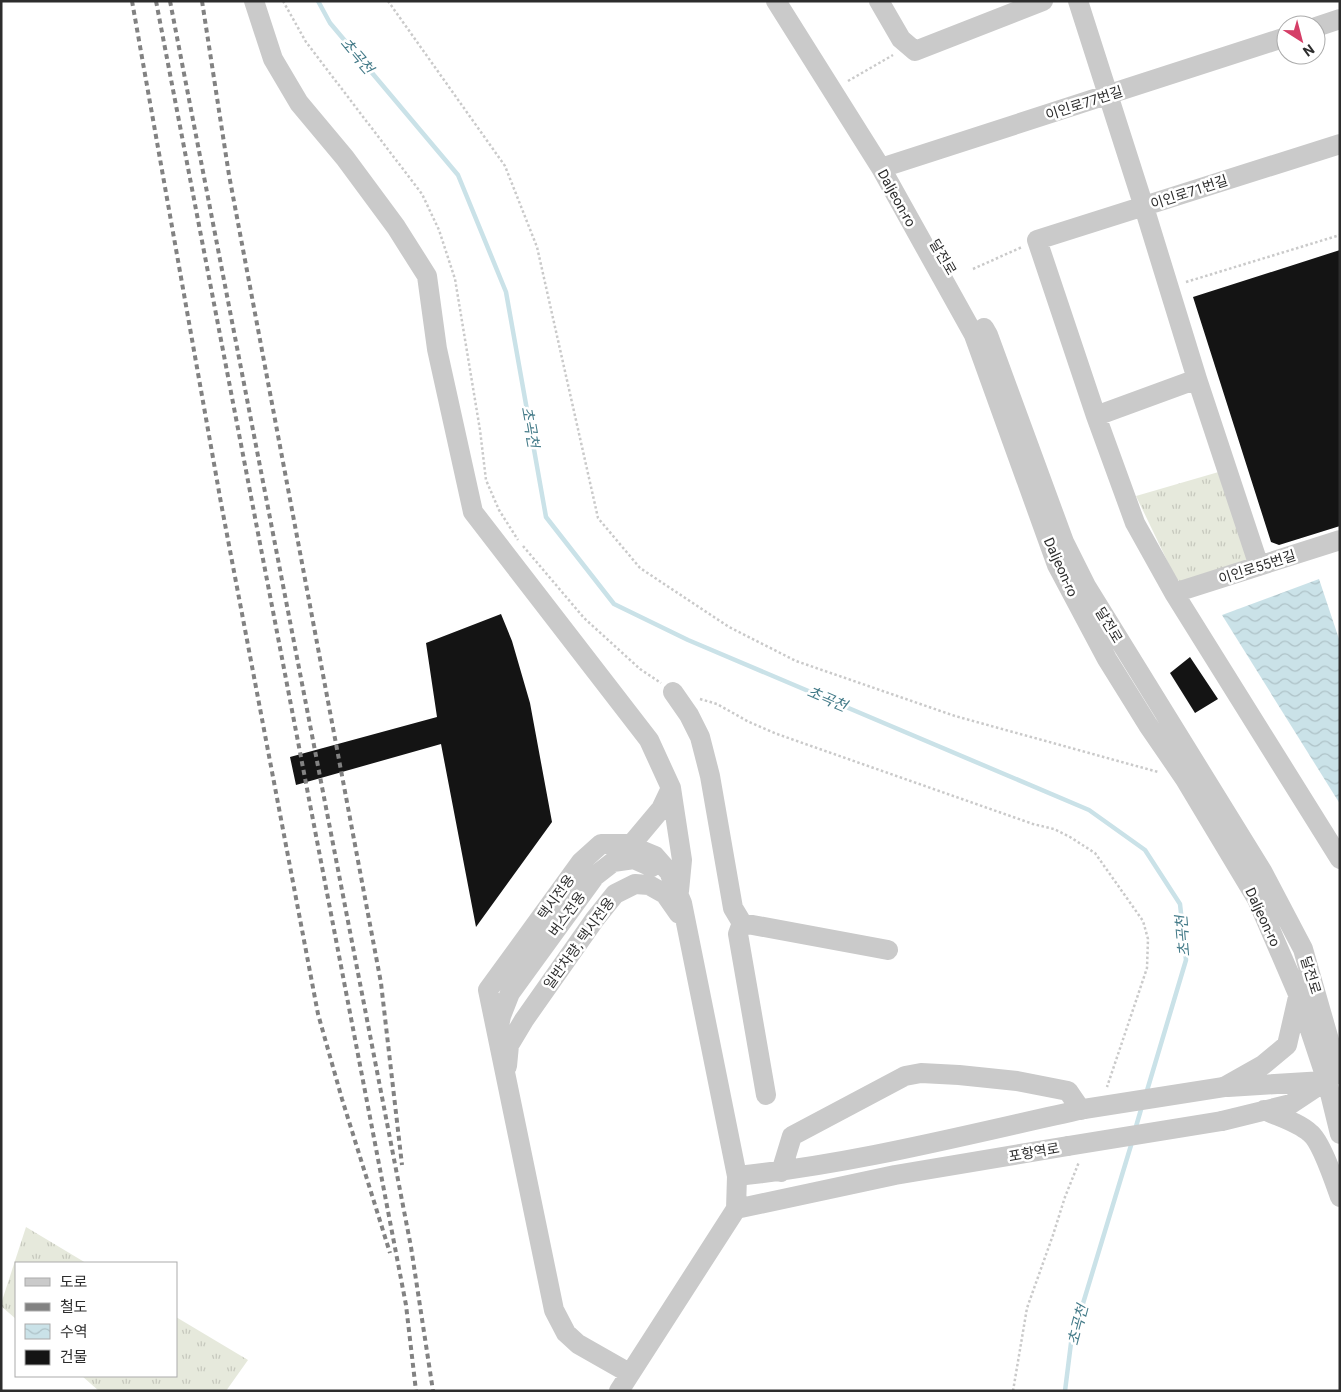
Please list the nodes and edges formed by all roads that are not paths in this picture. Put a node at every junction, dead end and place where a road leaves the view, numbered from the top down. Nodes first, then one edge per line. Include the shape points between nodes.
1 (254, 1) edge
2 (776, 1) edge
3 (879, 1) edge
4 (1043, 1) edge
5 (1078, 1) edge
6 (1340, 19) edge
7 (1326, 24) edge
8 (1276, 40) edge
9 (1108, 95) junction
10 (1340, 144) edge
11 (881, 168) junction
12 (1144, 207) junction
13 (1197, 379) junction
14 (1096, 416) junction
15 (1339, 544) edge
16 (1259, 566) junction
17 (1174, 593) junction
18 (673, 692) road end
19 (671, 788) junction
20 (630, 846) junction
21 (1337, 850) edge
22 (677, 889) junction
23 (742, 922) junction
24 (687, 925) junction
25 (888, 950) dead end
26 (1307, 993) junction
27 (1340, 1025) edge
28 (497, 1036) junction
29 (506, 1076) junction
30 (1335, 1077) edge
31 (1224, 1087) junction
32 (766, 1095) dead end
33 (1082, 1110) junction
34 (1264, 1110) junction
35 (1340, 1134) edge
36 (782, 1172) junction
37 (737, 1176) junction
38 (1340, 1197) edge
39 (736, 1209) junction
40 (629, 1373) junction
41 (619, 1391) edge

1 - 19 street via 272,59 299,103 345,158 396,227 427,276 438,349 473,512 649,740
2 - 11 street, Daljeon-ro
3 - 4 street via 901,39 916,51
5 - 9 street
6 - 7 street
8 - 9 street, 이인로77번길
9 - 11 street, 이인로77번길
9 - 12 street
10 - 12 street, 이인로71번길
11 - 26 street, Daljeon-ro via 974,335 1057,565 1107,659 1185,779 1257,900
11 - 26 street, 달전로 via 902,184 988,335 1064,542 1086,586 1262,871 1303,949
12 - 13 street
12 - 14 street, 이인로71번길 via 1037,240
13 - 14 street
13 - 16 street
14 - 17 street via 1135,523
15 - 16 street, 이인로55번길
16 - 17 street, 이인로55번길
17 - 21 street
18 - 23 street via 700,737 733,908
19 - 20 street via 661,809
19 - 22 street via 682,860
20 - 22 street, 택시전용 via 655,856 669,872
20 - 28 street, 택시전용 via 601,844 581,862 488,990
22 - 24 street
22 - 28 street, 버스전용 via 657,870 634,859 613,862 595,876 510,993
23 - 25 street
23 - 32 street via 738,934
24 - 29 street, 일반차량, 택시전용 via 665,894 649,885 634,884 615,894 509,1045
24 - 37 street
26 - 27 street via 1329,1019
26 - 30 street, 달전로 via 1333,1054
26 - 31 street via 1287,1044 1263,1065
28 - 29 street, 택시전용
29 - 40 street, 택시전용 via 554,1310 566,1333 578,1344
30 - 31 street
30 - 34 street, 포항역로 via 1291,1104
30 - 35 street
31 - 33 street, bridge
33 - 36 street via 889,1153
33 - 36 street via 1068,1092 1017,1081 921,1073 905,1076 792,1136
34 - 38 street via 1314,1136
34 - 39 street, 포항역로, bridge via 1074,1152 895,1176
36 - 37 street
37 - 39 street
39 - 40 street
40 - 41 street

